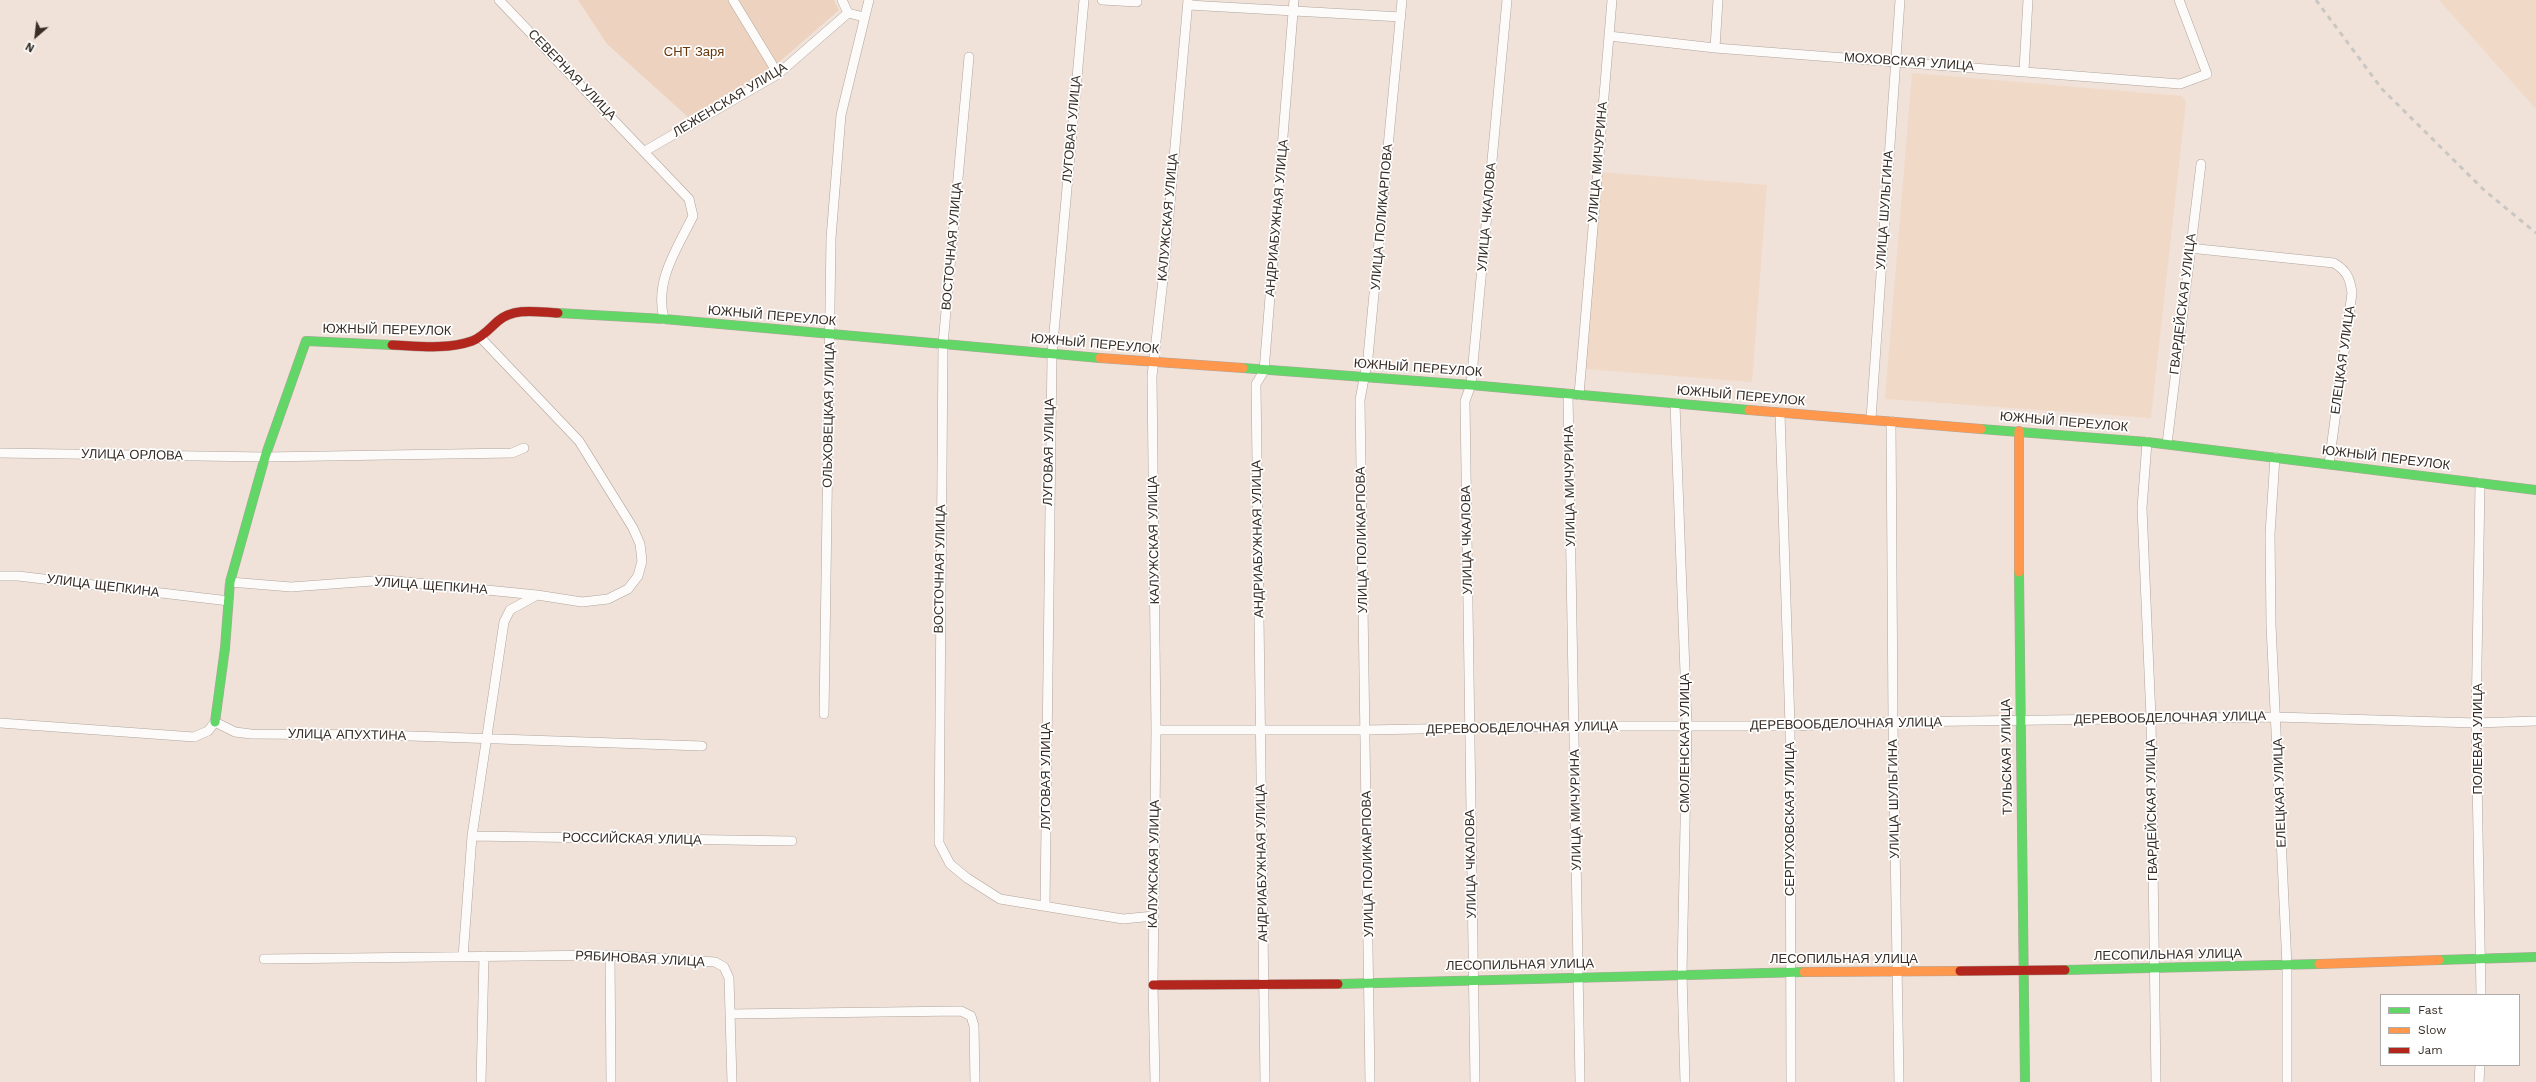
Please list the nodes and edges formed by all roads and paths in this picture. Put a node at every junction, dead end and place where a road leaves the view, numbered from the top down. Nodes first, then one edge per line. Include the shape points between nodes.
1 (499, 0) edge
2 (733, 0) edge
3 (842, 0) edge
4 (869, 0) edge
5 (1084, 0) edge
6 (1102, 0) edge
7 (1294, 0) edge
8 (1402, 0) edge
9 (1507, 0) edge
10 (1612, 0) edge
11 (1718, 0) edge
12 (1900, 0) edge
13 (2028, 0) edge
14 (2179, 0) edge
15 (1137, 2) dead end
16 (1188, 3) edge
17 (1293, 12) junction
18 (848, 13) junction
19 (864, 17) junction
20 (1401, 17) junction
21 (1609, 36) junction
22 (1715, 48) junction
23 (969, 57) dead end
24 (1896, 62) junction
25 (2024, 70) junction
26 (778, 74) junction
27 (645, 151) junction
28 (2201, 164) dead end
29 (2189, 248) junction
30 (664, 319) junction
31 (830, 334) junction
32 (480, 337) junction
33 (943, 344) junction
34 (1052, 354) junction
35 (1153, 362) junction
36 (1264, 371) junction
37 (1364, 377) junction
38 (1471, 385) junction
39 (1568, 394) junction
40 (1579, 395) junction
41 (1675, 404) junction
42 (1780, 413) junction
43 (1871, 419) junction
44 (1891, 421) junction
45 (2020, 431) junction
46 (2148, 442) junction
47 (2167, 444) junction
48 (524, 448) dead end
49 (0, 453) edge
50 (265, 457) junction
51 (2275, 457) junction
52 (2329, 464) junction
53 (2480, 483) junction
54 (2536, 490) edge
55 (0, 576) edge
56 (230, 582) junction
57 (536, 595) junction
58 (229, 600) junction
59 (824, 714) dead end
60 (2276, 717) junction
61 (2151, 718) junction
62 (2020, 720) junction
63 (2536, 721) edge
64 (215, 722) junction
65 (1892, 722) junction
66 (0, 723) edge
67 (2476, 723) junction
68 (1575, 726) junction
69 (1687, 726) junction
70 (1790, 726) junction
71 (1156, 730) junction
72 (1261, 730) junction
73 (1366, 730) junction
74 (1470, 730) junction
75 (486, 739) junction
76 (702, 746) dead end
77 (472, 836) junction
78 (792, 841) dead end
79 (1045, 906) junction
80 (1154, 916) junction
81 (484, 956) junction
82 (610, 956) junction
83 (464, 957) junction
84 (2536, 957) edge
85 (264, 959) dead end
86 (2481, 960) junction
87 (2287, 966) junction
88 (2023, 970) junction
89 (2155, 970) junction
90 (1789, 972) junction
91 (1896, 972) junction
92 (1682, 974) junction
93 (1578, 977) junction
94 (1473, 979) junction
95 (1369, 982) junction
96 (1153, 985) junction
97 (1264, 986) junction
98 (2481, 994) edge
99 (730, 1014) junction
100 (2480, 1066) edge
101 (481, 1082) edge
102 (611, 1082) edge
103 (732, 1082) edge
104 (975, 1082) edge
105 (1155, 1082) edge
106 (1265, 1082) edge
107 (1370, 1082) edge
108 (1475, 1082) edge
109 (1580, 1082) edge
110 (1685, 1082) edge
111 (1790, 1082) edge
112 (1899, 1082) edge
113 (2025, 1082) edge
114 (2156, 1082) edge
115 (2287, 1082) edge
116 (2479, 1082) edge

1 - 27 street, СЕВЕРНАЯ УЛИЦА
2 - 26 street
3 - 18 street
4 - 19 street, ОЛЬХОВЕЦКАЯ УЛИЦА
5 - 34 street, ЛУГОВАЯ УЛИЦА
6 - 15 street
7 - 17 street, АНДРИАБУЖНАЯ УЛИЦА
8 - 20 street, УЛИЦА ПОЛИКАРПОВА
9 - 38 street, УЛИЦА ЧКАЛОВА
10 - 21 street, УЛИЦА МИЧУРИНА
11 - 22 street
12 - 24 street, УЛИЦА ШУЛЬГИНА
13 - 25 street
14 - 25 street, МОХОВСКАЯ УЛИЦА via 2207,74 2180,84
16 - 17 street
16 - 35 street, КАЛУЖСКАЯ УЛИЦА via 1164,271
17 - 20 street
17 - 36 street, АНДРИАБУЖНАЯ УЛИЦА
18 - 19 street
18 - 26 street, ЛЕЖЕНСКАЯ УЛИЦА
19 - 31 street, ОЛЬХОВЕЦКАЯ УЛИЦА via 841,115 831,238
20 - 37 street, УЛИЦА ПОЛИКАРПОВА
21 - 22 street, МОХОВСКАЯ УЛИЦА
21 - 40 street, УЛИЦА МИЧУРИНА
22 - 24 street, МОХОВСКАЯ УЛИЦА
23 - 33 street, ВОСТОЧНАЯ УЛИЦА
24 - 25 street, МОХОВСКАЯ УЛИЦА
24 - 43 street, УЛИЦА ШУЛЬГИНА
26 - 27 street, ЛЕЖЕНСКАЯ УЛИЦА
27 - 30 street, СЕВЕРНАЯ УЛИЦА via 689,199 693,216 671,260 660,291
28 - 29 street, ГВАРДЕЙСКАЯ УЛИЦА
29 - 47 street, ГВАРДЕЙСКАЯ УЛИЦА
29 - 52 street, ЕЛЕЦКАЯ УЛИЦА via 2334,263 2350,278 2352,293
30 - 31 street, ЮЖНЫЙ ПЕРЕУЛОК
30 - 32 street, ЮЖНЫЙ ПЕРЕУЛОК via 522,311 501,317
31 - 33 street, ЮЖНЫЙ ПЕРЕУЛОК
31 - 59 street, ОЛЬХОВЕЦКАЯ УЛИЦА
32 - 50 street, ЮЖНЫЙ ПЕРЕУЛОК via 461,344 440,347 306,341
32 - 57 street, УЛИЦА ЩЕПКИНА via 580,441 633,528 640,544 642,561 638,576 628,589 608,599 582,602
33 - 34 street, ЮЖНЫЙ ПЕРЕУЛОК
33 - 79 street, ВОСТОЧНАЯ УЛИЦА via 939,843 950,864 966,878 1000,899
34 - 35 street, ЮЖНЫЙ ПЕРЕУЛОК
34 - 79 street, ЛУГОВАЯ УЛИЦА
35 - 36 street, ЮЖНЫЙ ПЕРЕУЛОК
35 - 71 street, КАЛУЖСКАЯ УЛИЦА
36 - 37 street, ЮЖНЫЙ ПЕРЕУЛОК
36 - 72 street, АНДРИАБУЖНАЯ УЛИЦА via 1256,384
37 - 38 street, ЮЖНЫЙ ПЕРЕУЛОК
37 - 73 street, УЛИЦА ПОЛИКАРПОВА via 1360,400
38 - 39 street, ЮЖНЫЙ ПЕРЕУЛОК
38 - 74 street, УЛИЦА ЧКАЛОВА via 1465,401
39 - 40 street, ЮЖНЫЙ ПЕРЕУЛОК
39 - 68 street, УЛИЦА МИЧУРИНА
40 - 41 street, ЮЖНЫЙ ПЕРЕУЛОК
41 - 42 street, ЮЖНЫЙ ПЕРЕУЛОК
41 - 69 street, СМОЛЕНСКАЯ УЛИЦА
42 - 43 street, ЮЖНЫЙ ПЕРЕУЛОК
42 - 70 street, СЕРПУХОВСКАЯ УЛИЦА
43 - 44 street, ЮЖНЫЙ ПЕРЕУЛОК
44 - 45 street, ЮЖНЫЙ ПЕРЕУЛОК
44 - 65 street, УЛИЦА ШУЛЬГИНА
45 - 46 street, ЮЖНЫЙ ПЕРЕУЛОК
45 - 62 street, ТУЛЬСКАЯ УЛИЦА
46 - 47 street, ЮЖНЫЙ ПЕРЕУЛОК
46 - 61 street, ГВАРДЕЙСКАЯ УЛИЦА via 2142,508
47 - 51 street, ЮЖНЫЙ ПЕРЕУЛОК
48 - 50 street, УЛИЦА ОРЛОВА via 512,453
49 - 50 street, УЛИЦА ОРЛОВА
50 - 56 street
51 - 52 street, ЮЖНЫЙ ПЕРЕУЛОК
51 - 60 street, ЕЛЕЦКАЯ УЛИЦА via 2270,534
52 - 53 street, ЮЖНЫЙ ПЕРЕУЛОК
53 - 54 street, ЮЖНЫЙ ПЕРЕУЛОК
53 - 67 street, ПОЛЕВАЯ УЛИЦА
55 - 58 street, УЛИЦА ЩЕПКИНА
56 - 57 street, УЛИЦА ЩЕПКИНА via 291,586 386,580
56 - 58 street
57 - 75 street via 510,610 504,622
58 - 64 street
60 - 61 street, ДЕРЕВООБДЕЛОЧНАЯ УЛИЦА
60 - 67 street, ДЕРЕВООБДЕЛОЧНАЯ УЛИЦА
60 - 87 street, ЕЛЕЦКАЯ УЛИЦА
61 - 62 street, ДЕРЕВООБДЕЛОЧНАЯ УЛИЦА
61 - 89 street, ГВАРДЕЙСКАЯ УЛИЦА
62 - 65 street, ДЕРЕВООБДЕЛОЧНАЯ УЛИЦА
62 - 88 street, ТУЛЬСКАЯ УЛИЦА
63 - 67 street, ДЕРЕВООБДЕЛОЧНАЯ УЛИЦА
64 - 66 street via 208,731 194,737
64 - 75 street, УЛИЦА АПУХТИНА via 235,732 251,734
65 - 70 street, ДЕРЕВООБДЕЛОЧНАЯ УЛИЦА
65 - 91 street, УЛИЦА ШУЛЬГИНА
67 - 86 street, ПОЛЕВАЯ УЛИЦА
68 - 69 street, ДЕРЕВООБДЕЛОЧНАЯ УЛИЦА
68 - 74 street, ДЕРЕВООБДЕЛОЧНАЯ УЛИЦА
68 - 93 street, УЛИЦА МИЧУРИНА
69 - 70 street, ДЕРЕВООБДЕЛОЧНАЯ УЛИЦА
69 - 92 street, СМОЛЕНСКАЯ УЛИЦА
70 - 90 street, СЕРПУХОВСКАЯ УЛИЦА
71 - 72 street, ДЕРЕВООБДЕЛОЧНАЯ УЛИЦА
71 - 80 street, КАЛУЖСКАЯ УЛИЦА
72 - 73 street, ДЕРЕВООБДЕЛОЧНАЯ УЛИЦА
72 - 97 street, АНДРИАБУЖНАЯ УЛИЦА
73 - 74 street, ДЕРЕВООБДЕЛОЧНАЯ УЛИЦА
73 - 95 street, УЛИЦА ПОЛИКАРПОВА
74 - 94 street, УЛИЦА ЧКАЛОВА
75 - 76 street, УЛИЦА АПУХТИНА
75 - 77 street
77 - 78 street, РОССИЙСКАЯ УЛИЦА
77 - 83 street
79 - 80 street, ВОСТОЧНАЯ УЛИЦА via 1123,919
80 - 96 street, КАЛУЖСКАЯ УЛИЦА
81 - 82 street, РЯБИНОВАЯ УЛИЦА
81 - 83 street, РЯБИНОВАЯ УЛИЦА
81 - 101 street
82 - 99 street, РЯБИНОВАЯ УЛИЦА via 715,962 724,967 729,978
82 - 102 street
83 - 85 street, РЯБИНОВАЯ УЛИЦА
84 - 86 street, ЛЕСОПИЛЬНАЯ УЛИЦА
86 - 87 street, ЛЕСОПИЛЬНАЯ УЛИЦА
86 - 98 street, ПОЛЕВАЯ УЛИЦА
87 - 89 street, ЛЕСОПИЛЬНАЯ УЛИЦА
87 - 115 street, ЕЛЕЦКАЯ УЛИЦА
88 - 89 street, ЛЕСОПИЛЬНАЯ УЛИЦА
88 - 91 street, ЛЕСОПИЛЬНАЯ УЛИЦА
88 - 113 street, ТУЛЬСКАЯ УЛИЦА
89 - 114 street, ГВАРДЕЙСКАЯ УЛИЦА
90 - 91 street, ЛЕСОПИЛЬНАЯ УЛИЦА
90 - 92 street, ЛЕСОПИЛЬНАЯ УЛИЦА
90 - 111 street, СЕРПУХОВСКАЯ УЛИЦА
91 - 112 street, УЛИЦА ШУЛЬГИНА
92 - 93 street, ЛЕСОПИЛЬНАЯ УЛИЦА
92 - 110 street, СМОЛЕНСКАЯ УЛИЦА
93 - 94 street, ЛЕСОПИЛЬНАЯ УЛИЦА
93 - 109 street, УЛИЦА МИЧУРИНА
94 - 95 street, ЛЕСОПИЛЬНАЯ УЛИЦА
94 - 108 street, УЛИЦА ЧКАЛОВА
95 - 97 street, ЛЕСОПИЛЬНАЯ УЛИЦА
95 - 107 street, УЛИЦА ПОЛИКАРПОВА
96 - 97 street, ЛЕСОПИЛЬНАЯ УЛИЦА
96 - 105 street, КАЛУЖСКАЯ УЛИЦА
97 - 106 street, АНДРИАБУЖНАЯ УЛИЦА
99 - 103 street, РЯБИНОВАЯ УЛИЦА
99 - 104 street via 961,1011 971,1016 974,1026
100 - 116 street

